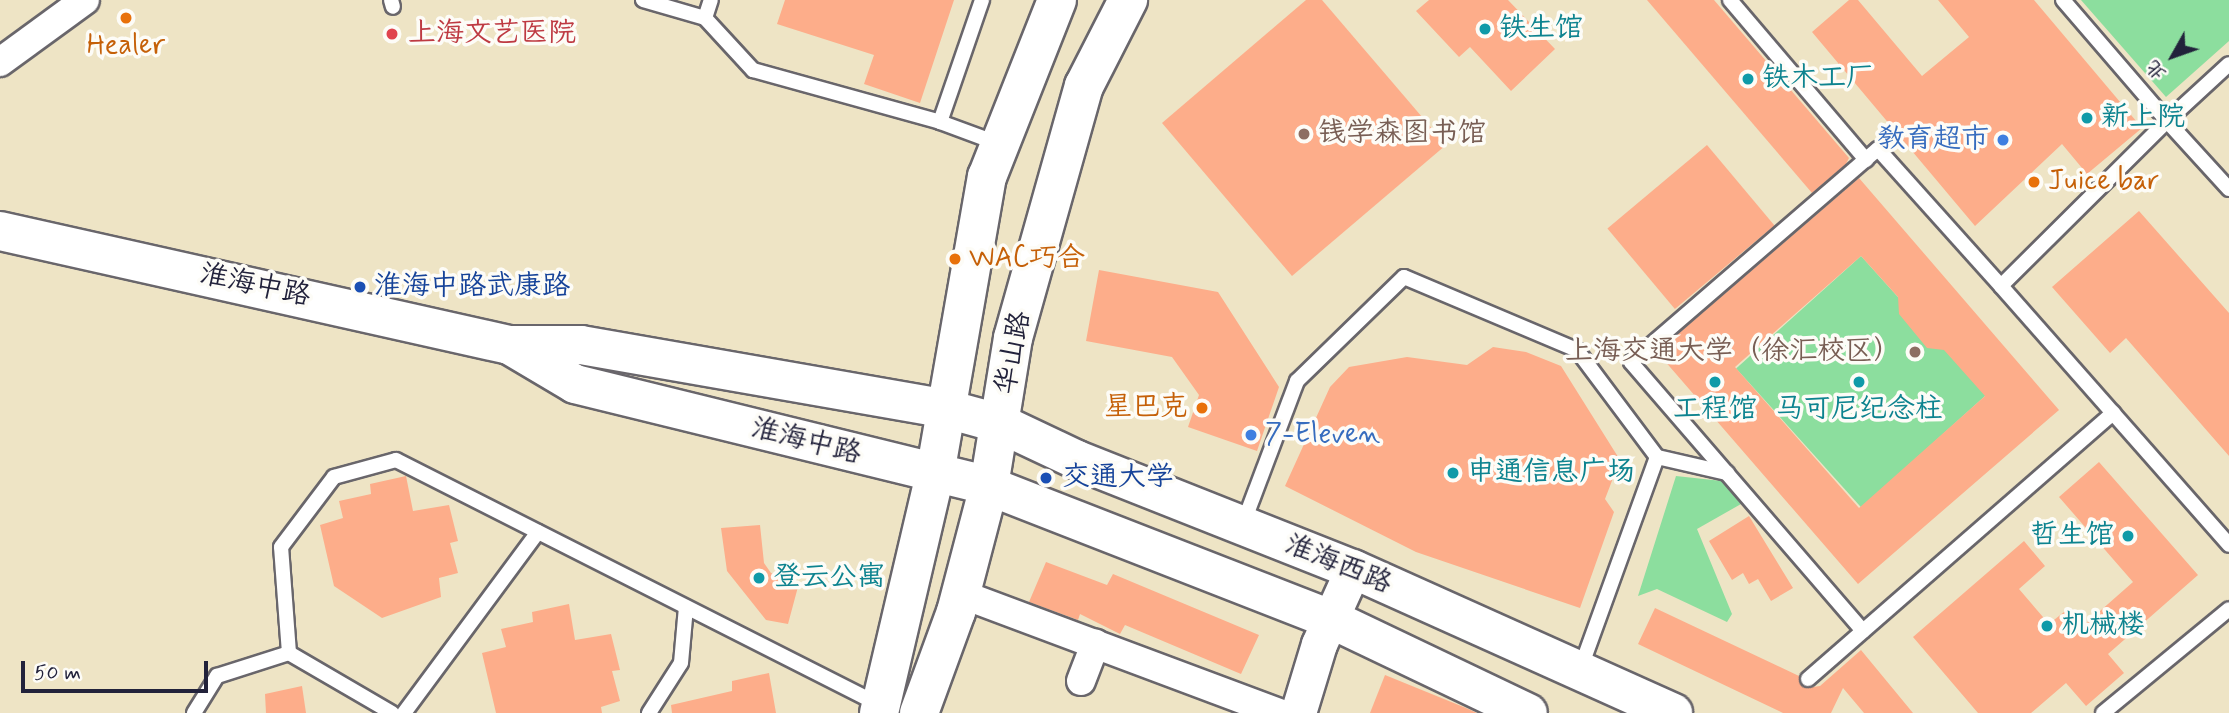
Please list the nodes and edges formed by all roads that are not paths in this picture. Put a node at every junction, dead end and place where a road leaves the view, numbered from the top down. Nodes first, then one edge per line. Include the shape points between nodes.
1 (85, 0) edge
2 (643, 0) edge
3 (710, 0) edge
4 (982, 0) edge
5 (1057, 0) edge
6 (1128, 0) edge
7 (1730, 0) edge
8 (2063, 0) edge
9 (705, 18) junction
10 (0, 62) edge
11 (2229, 64) edge
12 (2167, 121) junction
13 (940, 122) junction
14 (997, 143) junction
15 (1866, 160) junction
16 (2229, 189) edge
17 (0, 231) edge
18 (2001, 285) junction
19 (509, 345) junction
20 (947, 409) junction
21 (2113, 413) junction
22 (1001, 424) junction
23 (1657, 457) junction
24 (1727, 473) junction
25 (935, 474) junction
26 (989, 486) junction
27 (1243, 526) junction
28 (538, 532) junction
29 (2229, 545) edge
30 (1353, 569) junction
31 (961, 594) junction
32 (686, 607) junction
33 (2229, 609) edge
34 (1331, 619) junction
35 (1863, 631) junction
36 (1095, 644) junction
37 (289, 653) junction
38 (1580, 670) junction
39 (1808, 679) dead end
40 (1082, 681) dead end
41 (881, 709) edge
42 (194, 713) edge
43 (392, 713) edge
44 (404, 713) edge
45 (649, 713) edge
46 (919, 713) edge
47 (1280, 713) edge
48 (1298, 713) edge
49 (1528, 713) edge
50 (1673, 713) edge
51 (2103, 713) edge

1 - 10 street
2 - 9 lane
3 - 9 lane
4 - 13 lane
5 - 14 main road, 华山路
6 - 22 main road, 华山路 via 1084,86 1013,338
7 - 15 lane
8 - 12 lane
9 - 13 lane via 753,70
11 - 12 lane
12 - 16 lane
12 - 18 lane
13 - 14 lane
14 - 20 main road, 华山路 via 987,177
15 - 18 lane via 1878,149
15 - 24 lane via 1631,362
17 - 19 main road, 淮海中路
18 - 21 lane
19 - 20 main road, 淮海中路 via 581,345
19 - 25 main road, 淮海中路 via 575,384
20 - 22 main road, 淮海中路
20 - 25 main road, 华山路
21 - 29 lane
21 - 35 lane
22 - 26 main road, 华山路
22 - 27 main road, 淮海西路 via 1077,460
23 - 24 lane
23 - 27 lane via 1577,350 1404,277 1297,382
23 - 38 lane
24 - 35 lane
25 - 26 main road, 淮海中路
25 - 41 main road, 华山路
26 - 31 main road, 华山路
26 - 34 main road, 淮海西路
27 - 30 main road, 淮海西路
28 - 32 lane
28 - 37 lane via 396,460 334,477 281,547
28 - 44 lane
30 - 34 street
30 - 38 main road, 淮海西路
31 - 36 street
31 - 46 main road, 华山路
32 - 41 lane
32 - 45 lane via 681,663
33 - 51 lane
34 - 48 street
34 - 49 main road, 淮海西路
35 - 39 lane
36 - 40 street
36 - 47 street
37 - 42 lane via 217,676
37 - 43 lane
38 - 50 main road, 淮海西路

